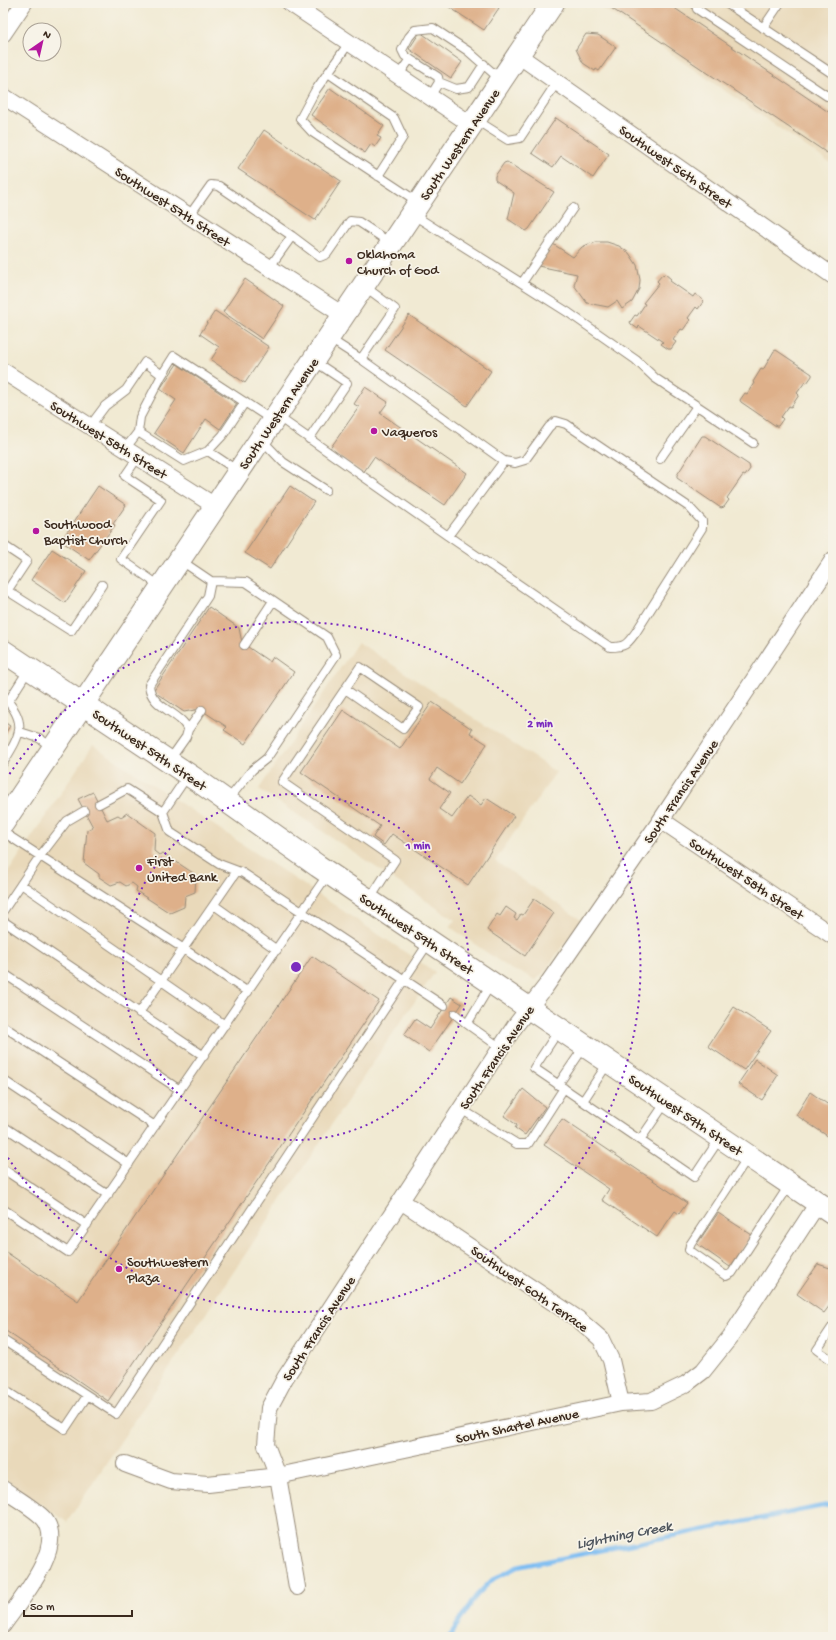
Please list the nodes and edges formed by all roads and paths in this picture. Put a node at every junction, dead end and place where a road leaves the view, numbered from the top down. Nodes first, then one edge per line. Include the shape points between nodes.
1 (24, 3) edge
2 (290, 3) edge
3 (553, 3) edge
4 (696, 3) edge
5 (726, 3) edge
6 (780, 3) edge
7 (738, 6) edge
8 (763, 28) junction
9 (3, 34) edge
10 (349, 43) junction
11 (518, 55) junction
12 (410, 59) junction
13 (484, 64) junction
14 (328, 73) junction
15 (833, 74) edge
16 (398, 76) junction
17 (501, 80) junction
18 (439, 82) junction
19 (557, 82) junction
20 (833, 94) edge
21 (3, 96) edge
22 (430, 97) junction
23 (473, 122) junction
24 (378, 176) junction
25 (416, 208) junction
26 (573, 208) dead end
27 (189, 216) junction
28 (292, 236) junction
29 (392, 244) junction
30 (269, 268) junction
31 (833, 276) edge
32 (522, 283) junction
33 (363, 286) junction
34 (343, 315) junction
35 (328, 338) junction
36 (361, 359) junction
37 (313, 360) junction
38 (3, 371) edge
39 (162, 375) junction
40 (245, 402) junction
41 (697, 406) junction
42 (274, 418) junction
43 (90, 426) junction
44 (138, 432) junction
45 (261, 438) junction
46 (309, 439) junction
47 (753, 443) dead end
48 (208, 451) junction
49 (132, 453) junction
50 (660, 459) dead end
51 (504, 461) junction
52 (238, 471) junction
53 (326, 490) dead end
54 (215, 506) junction
55 (448, 536) junction
56 (3, 545) edge
57 (179, 559) junction
58 (833, 560) edge
59 (211, 581) junction
60 (102, 585) dead end
61 (161, 586) junction
62 (5, 589) edge
63 (273, 601) junction
64 (244, 644) dead end
65 (3, 651) edge
66 (30, 669) junction
67 (345, 689) junction
68 (6, 699) edge
69 (82, 704) junction
70 (202, 710) dead end
71 (188, 730) junction
72 (20, 732) junction
73 (53, 748) junction
74 (169, 761) junction
75 (3, 763) edge
76 (188, 774) junction
77 (227, 801) junction
78 (99, 804) dead end
79 (84, 811) dead end
80 (163, 812) junction
81 (4, 820) edge
82 (661, 820) junction
83 (40, 856) junction
84 (237, 871) junction
85 (329, 874) junction
86 (21, 884) junction
87 (369, 901) junction
88 (214, 905) junction
89 (3, 911) edge
90 (303, 912) junction
91 (3, 922) edge
92 (833, 936) edge
93 (429, 941) junction
94 (184, 949) junction
95 (277, 950) junction
96 (3, 973) edge
97 (404, 979) junction
98 (162, 980) junction
99 (492, 984) junction
100 (248, 992) junction
101 (444, 1006) dead end
102 (529, 1008) junction
103 (139, 1013) junction
104 (456, 1014) dead end
105 (467, 1024) junction
106 (225, 1025) junction
107 (3, 1026) edge
108 (560, 1029) junction
109 (584, 1046) junction
110 (501, 1048) junction
111 (204, 1056) junction
112 (609, 1062) junction
113 (3, 1080) edge
114 (561, 1086) junction
115 (180, 1090) junction
116 (582, 1101) junction
117 (666, 1101) junction
118 (461, 1109) junction
119 (3, 1126) edge
120 (155, 1126) junction
121 (721, 1138) junction
122 (640, 1140) junction
123 (748, 1156) junction
124 (129, 1164) junction
125 (3, 1169) edge
126 (790, 1184) junction
127 (108, 1195) junction
128 (401, 1201) junction
129 (826, 1208) edge
130 (3, 1209) edge
131 (87, 1225) junction
132 (833, 1326) edge
133 (3, 1340) edge
134 (833, 1361) edge
135 (3, 1389) edge
136 (87, 1396) junction
137 (621, 1403) junction
138 (125, 1464) dead end
139 (278, 1476) junction
140 (3, 1490) edge
141 (297, 1587) dead end
142 (3, 1625) edge

1 - 9 street
2 - 10 street
3 - 11 main road, South Western Avenue
4 - 20 lane via 697,8 826,96
5 - 7 lane
6 - 8 lane
7 - 8 lane
8 - 15 lane
10 - 14 lane
10 - 16 street
11 - 17 main road, South Western Avenue
11 - 19 street, Southwest 56th Street
12 - 13 lane via 402,50 409,37 415,30 433,28
12 - 16 lane
12 - 18 lane via 438,77
13 - 17 lane
13 - 18 lane via 469,87 456,89
14 - 24 lane via 394,118 400,130 403,137
14 - 24 lane via 300,119 312,132
16 - 22 street
17 - 23 main road, South Western Avenue
18 - 22 lane
19 - 23 lane via 520,138 508,140
19 - 31 street, Southwest 56th Street
21 - 27 street, Southwest 57th Street
22 - 23 street
23 - 25 main road, South Western Avenue
24 - 25 lane
25 - 29 main road, South Western Avenue
25 - 32 lane
26 - 32 lane
27 - 28 lane via 211,186 219,186
27 - 30 street, Southwest 57th Street
28 - 29 lane via 320,257 327,254 350,221 359,222
28 - 30 lane
29 - 33 main road, South Western Avenue
30 - 34 street, Southwest 57th Street
32 - 41 lane via 636,360 656,378
33 - 34 main road, South Western Avenue
33 - 36 lane via 395,308
34 - 35 main road, South Western Avenue
35 - 36 lane
35 - 37 main road, South Western Avenue
36 - 51 lane
37 - 42 main road, South Western Avenue
37 - 46 lane via 347,382
38 - 43 street, Southwest 58th Street
39 - 40 lane via 174,356
39 - 43 lane via 145,362 126,390 105,406
39 - 44 lane via 140,417
40 - 42 lane
40 - 48 lane
41 - 47 lane
41 - 50 lane
42 - 45 main road, South Western Avenue
42 - 46 lane
43 - 49 street, Southwest 58th Street
44 - 48 lane via 184,461
44 - 49 lane
45 - 52 main road, South Western Avenue
45 - 53 lane via 283,462
46 - 55 lane
48 - 52 lane
49 - 54 street, Southwest 58th Street
49 - 61 lane via 125,476 161,500 120,560
51 - 55 lane
51 - 55 lane via 515,463 525,460 549,427 556,421 566,424 689,507 702,521 702,528 636,632 627,644 620,647 610,646
52 - 54 main road, South Western Avenue
54 - 57 main road, South Western Avenue
56 - 62 lane via 27,561
57 - 59 lane
57 - 61 main road, South Western Avenue
58 - 82 street, South Francis Avenue
59 - 63 lane via 246,582
59 - 71 lane via 208,596 196,620 149,685 153,699 185,723
60 - 62 lane via 71,632
61 - 69 main road, South Western Avenue
63 - 64 lane
63 - 77 lane via 327,637 336,655 267,758 252,770
65 - 66 main road, Southwest 59th Street
66 - 68 lane
66 - 69 main road, Southwest 59th Street
67 - 67 lane via 360,667 419,707 403,729
67 - 87 lane via 282,782 395,860
68 - 72 lane via 16,712
69 - 73 main road, South Western Avenue
69 - 74 main road, Southwest 59th Street
70 - 71 lane
71 - 74 lane
72 - 73 lane via 39,738
72 - 75 lane
73 - 81 main road, South Western Avenue
74 - 76 main road, Southwest 59th Street
76 - 77 main road, Southwest 59th Street
76 - 80 lane
77 - 85 main road, Southwest 59th Street
78 - 80 lane via 127,789
79 - 83 lane via 67,821
80 - 84 lane via 170,832 218,864
81 - 83 lane
82 - 92 street, Southwest 58th Street
82 - 102 street, South Francis Avenue
83 - 86 lane
83 - 94 lane
84 - 88 lane
84 - 90 lane
85 - 87 main road, Southwest 59th Street
85 - 90 lane
86 - 89 lane
86 - 98 lane
87 - 93 main road, Southwest 59th Street
88 - 94 lane
88 - 95 lane
90 - 95 lane
90 - 97 lane
91 - 103 lane
93 - 97 lane
93 - 99 main road, Southwest 59th Street
94 - 98 lane
94 - 100 lane
95 - 100 lane
96 - 115 lane
97 - 101 lane
97 - 136 lane via 116,1414
98 - 103 lane
98 - 106 lane
99 - 102 main road, Southwest 59th Street
99 - 105 lane
100 - 106 lane
102 - 108 main road, Southwest 59th Street
102 - 110 street, South Francis Avenue
103 - 111 lane
104 - 105 lane
105 - 110 lane
106 - 111 lane
107 - 120 lane
108 - 109 main road, Southwest 59th Street
108 - 114 lane via 534,1068
109 - 112 main road, Southwest 59th Street
109 - 114 lane
110 - 118 street, South Francis Avenue
111 - 115 lane
112 - 116 lane
112 - 117 main road, Southwest 59th Street
113 - 124 lane
114 - 116 lane
114 - 118 lane via 528,1144 517,1144
115 - 120 lane
116 - 122 lane
117 - 121 main road, Southwest 59th Street
117 - 122 lane
118 - 128 street, South Francis Avenue
119 - 127 lane
120 - 124 lane
121 - 122 lane via 694,1177
121 - 123 main road, Southwest 59th Street
123 - 126 main road, Southwest 59th Street
123 - 126 lane via 689,1250 726,1276 732,1273
124 - 127 lane
125 - 131 lane
126 - 129 main road, Southwest 59th Street
127 - 131 lane
128 - 137 street, Southwest 60th Terrace via 578,1319 601,1339 612,1360
128 - 139 street, South Francis Avenue via 285,1378 269,1408 266,1445
129 - 137 street, South Shartel Avenue via 703,1372 686,1384 651,1401
130 - 131 lane via 68,1252
132 - 134 lane via 817,1350
133 - 136 lane
135 - 136 lane via 65,1429
137 - 139 street, South Shartel Avenue
138 - 139 street, South Shartel Avenue via 171,1481 208,1484
139 - 141 street, South Francis Avenue
140 - 142 street via 45,1520 51,1536 49,1550 35,1580

